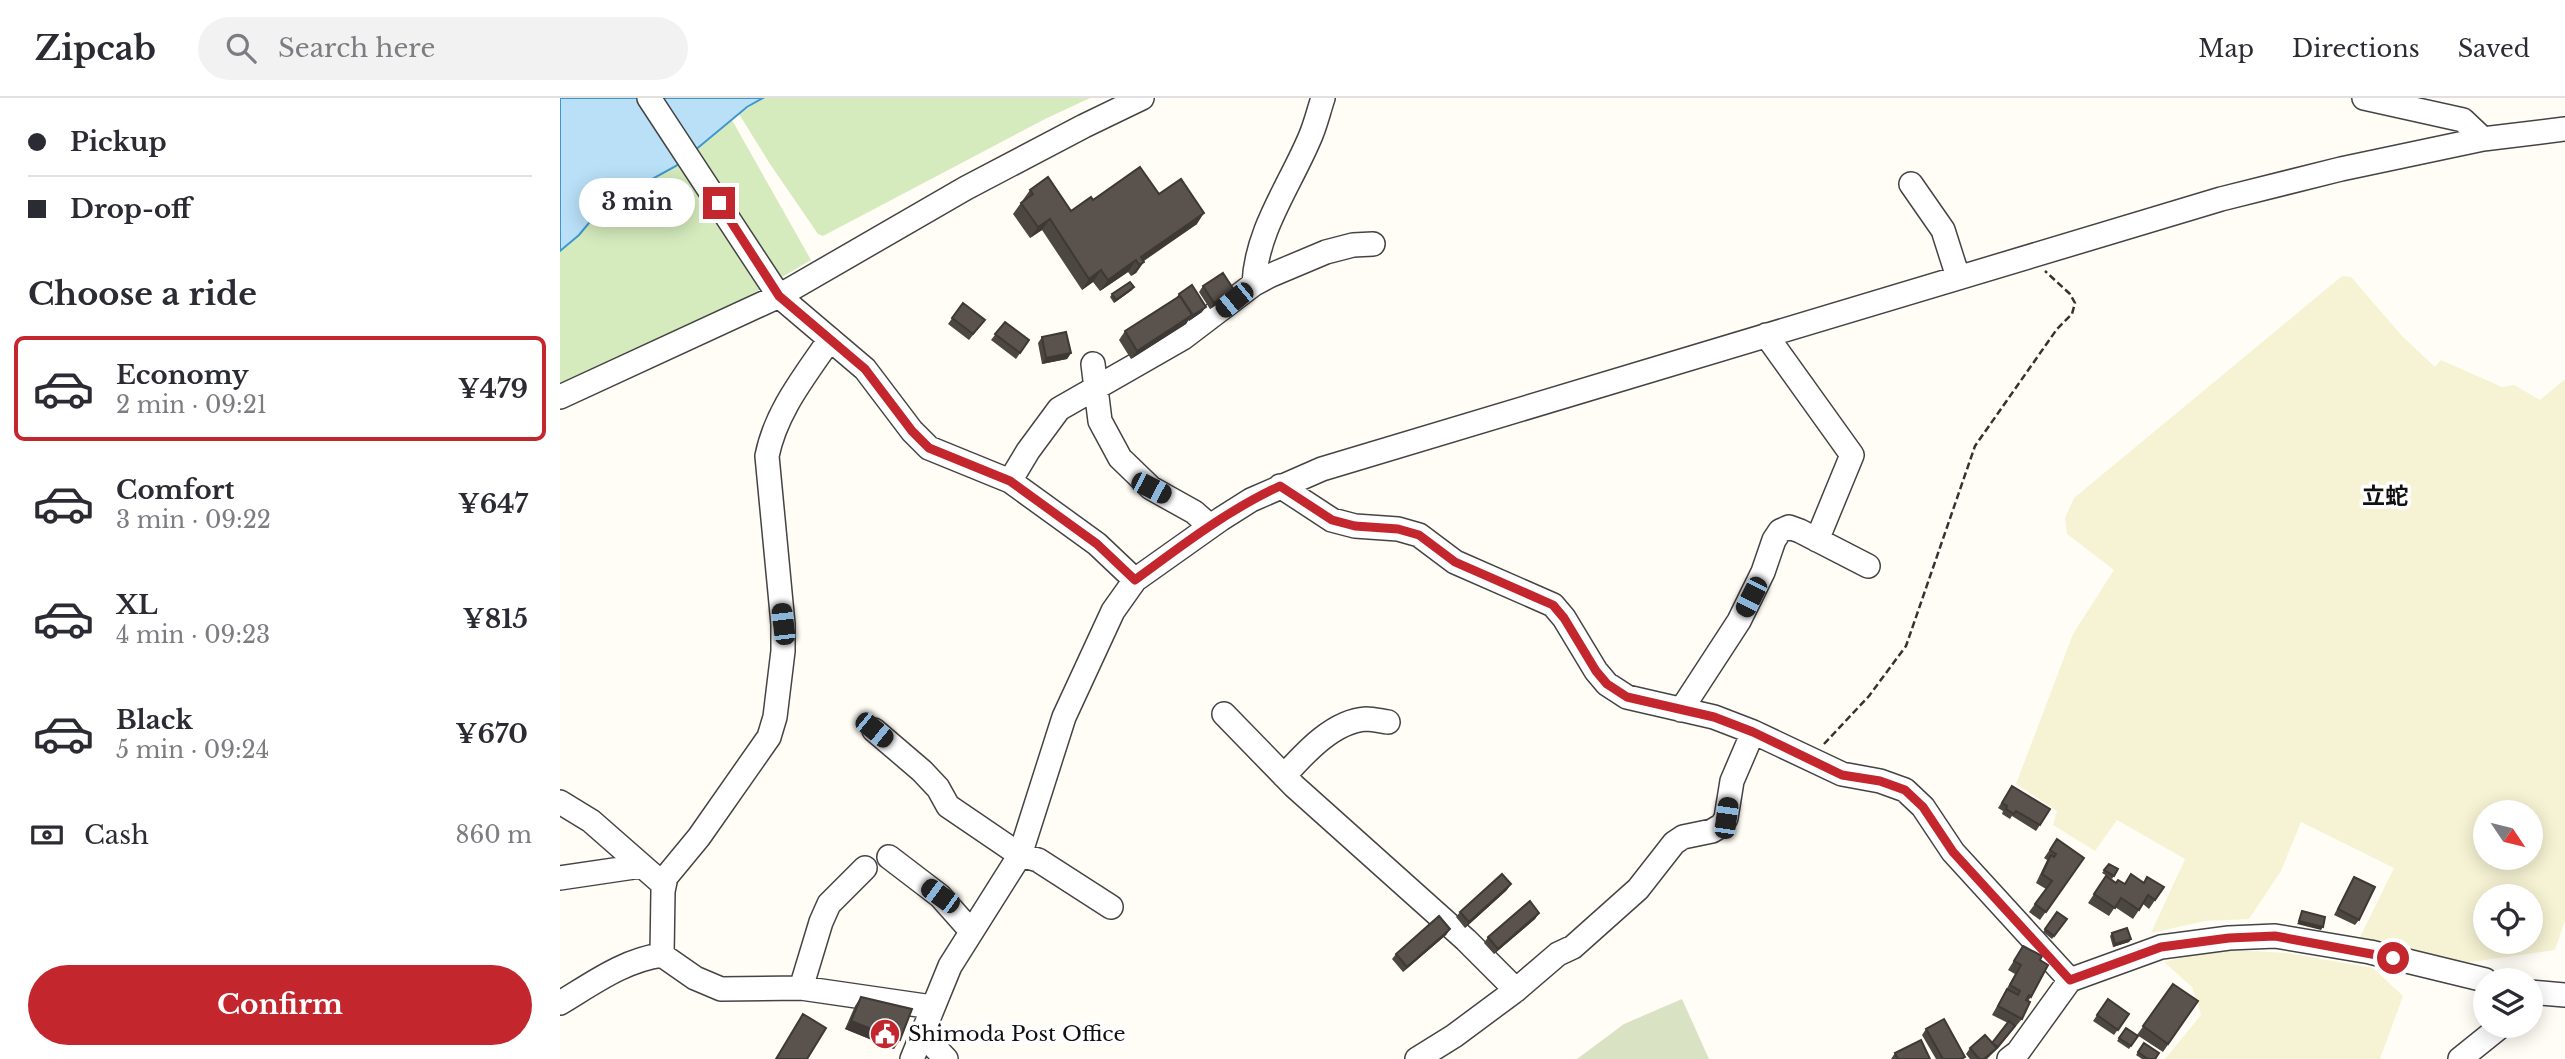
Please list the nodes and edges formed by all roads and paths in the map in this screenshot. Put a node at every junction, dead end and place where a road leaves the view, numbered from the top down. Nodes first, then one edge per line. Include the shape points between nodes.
1 (649, 98) edge
2 (1142, 98) edge
3 (1323, 98) edge
4 (2364, 98) edge
5 (2565, 129) edge
6 (2483, 139) junction
7 (1911, 184) dead end
8 (1373, 244) dead end
9 (2029, 256) junction
10 (1958, 277) junction
11 (1254, 284) junction
12 (777, 291) junction
13 (1766, 335) junction
14 (830, 340) junction
15 (1093, 364) dead end
16 (1095, 389) junction
17 (560, 397) edge
18 (1010, 481) junction
19 (1280, 486) junction
20 (1210, 526) junction
21 (1817, 540) junction
22 (1868, 566) dead end
23 (1135, 580) junction
24 (1681, 710) junction
25 (1224, 713) dead end
26 (1388, 722) dead end
27 (874, 730) dead end
28 (1753, 732) junction
29 (1810, 760) junction
30 (1284, 776) junction
31 (560, 802) edge
32 (1020, 855) junction
33 (888, 857) dead end
34 (641, 866) junction
35 (865, 868) dead end
36 (560, 878) edge
37 (664, 885) junction
38 (1111, 907) dead end
39 (971, 931) junction
40 (662, 954) junction
41 (2473, 978) edge
42 (2070, 980) junction
43 (801, 988) junction
44 (1516, 989) junction
45 (2565, 995) edge
46 (2543, 996) edge
47 (560, 1003) edge
48 (932, 1007) junction
49 (922, 1034) junction
50 (2486, 1038) edge
51 (912, 1059) edge
52 (946, 1059) edge
53 (1417, 1059) edge
54 (2009, 1059) edge
55 (2460, 1059) edge

1 - 12 street
2 - 12 street
3 - 11 street via 1312,133 1262,240
4 - 6 street via 2463,120
5 - 6 street
6 - 9 street via 2221,199
7 - 10 street via 1943,230
8 - 11 street via 1326,252
9 - 10 street
9 - 29 path via 2070,294 2075,303 2072,314 1975,446 1906,646 1869,696
10 - 13 street
11 - 16 street via 1182,338
12 - 14 street
12 - 17 street
13 - 19 street via 1322,469
13 - 21 street via 1852,455
14 - 18 street via 865,369 929,448
14 - 37 street via 778,420 767,456 783,651 769,737
15 - 16 street
16 - 18 street via 1059,409
16 - 20 street via 1100,421 1120,458 1151,488
18 - 23 street via 1097,544
19 - 20 street
19 - 24 street via 1332,520 1419,535 1455,562 1553,605 1607,684 1627,697
20 - 23 street
21 - 22 street
21 - 24 street via 1789,527 1780,531 1739,621
23 - 32 street via 1113,611 1064,717
24 - 28 street
25 - 30 street
26 - 30 street via 1364,719 1338,728
27 - 32 street via 922,771 948,806
28 - 29 street
28 - 44 street via 1732,780 1722,825 1674,843 1638,889 1573,947
29 - 42 street via 1842,775 1905,790 1923,807 1953,852
30 - 44 street
31 - 34 street via 592,821
32 - 38 street via 1038,860
32 - 39 street
33 - 39 street via 940,896
34 - 36 street
34 - 37 street
35 - 43 street via 829,904
37 - 40 street
39 - 48 street
40 - 43 street via 695,978 721,989
40 - 47 street via 619,968
41 - 42 street via 2370,952 2275,936 2161,947
42 - 54 street
43 - 48 street
44 - 53 street
45 - 46 street
48 - 49 street
49 - 51 street
49 - 52 street
50 - 55 street

